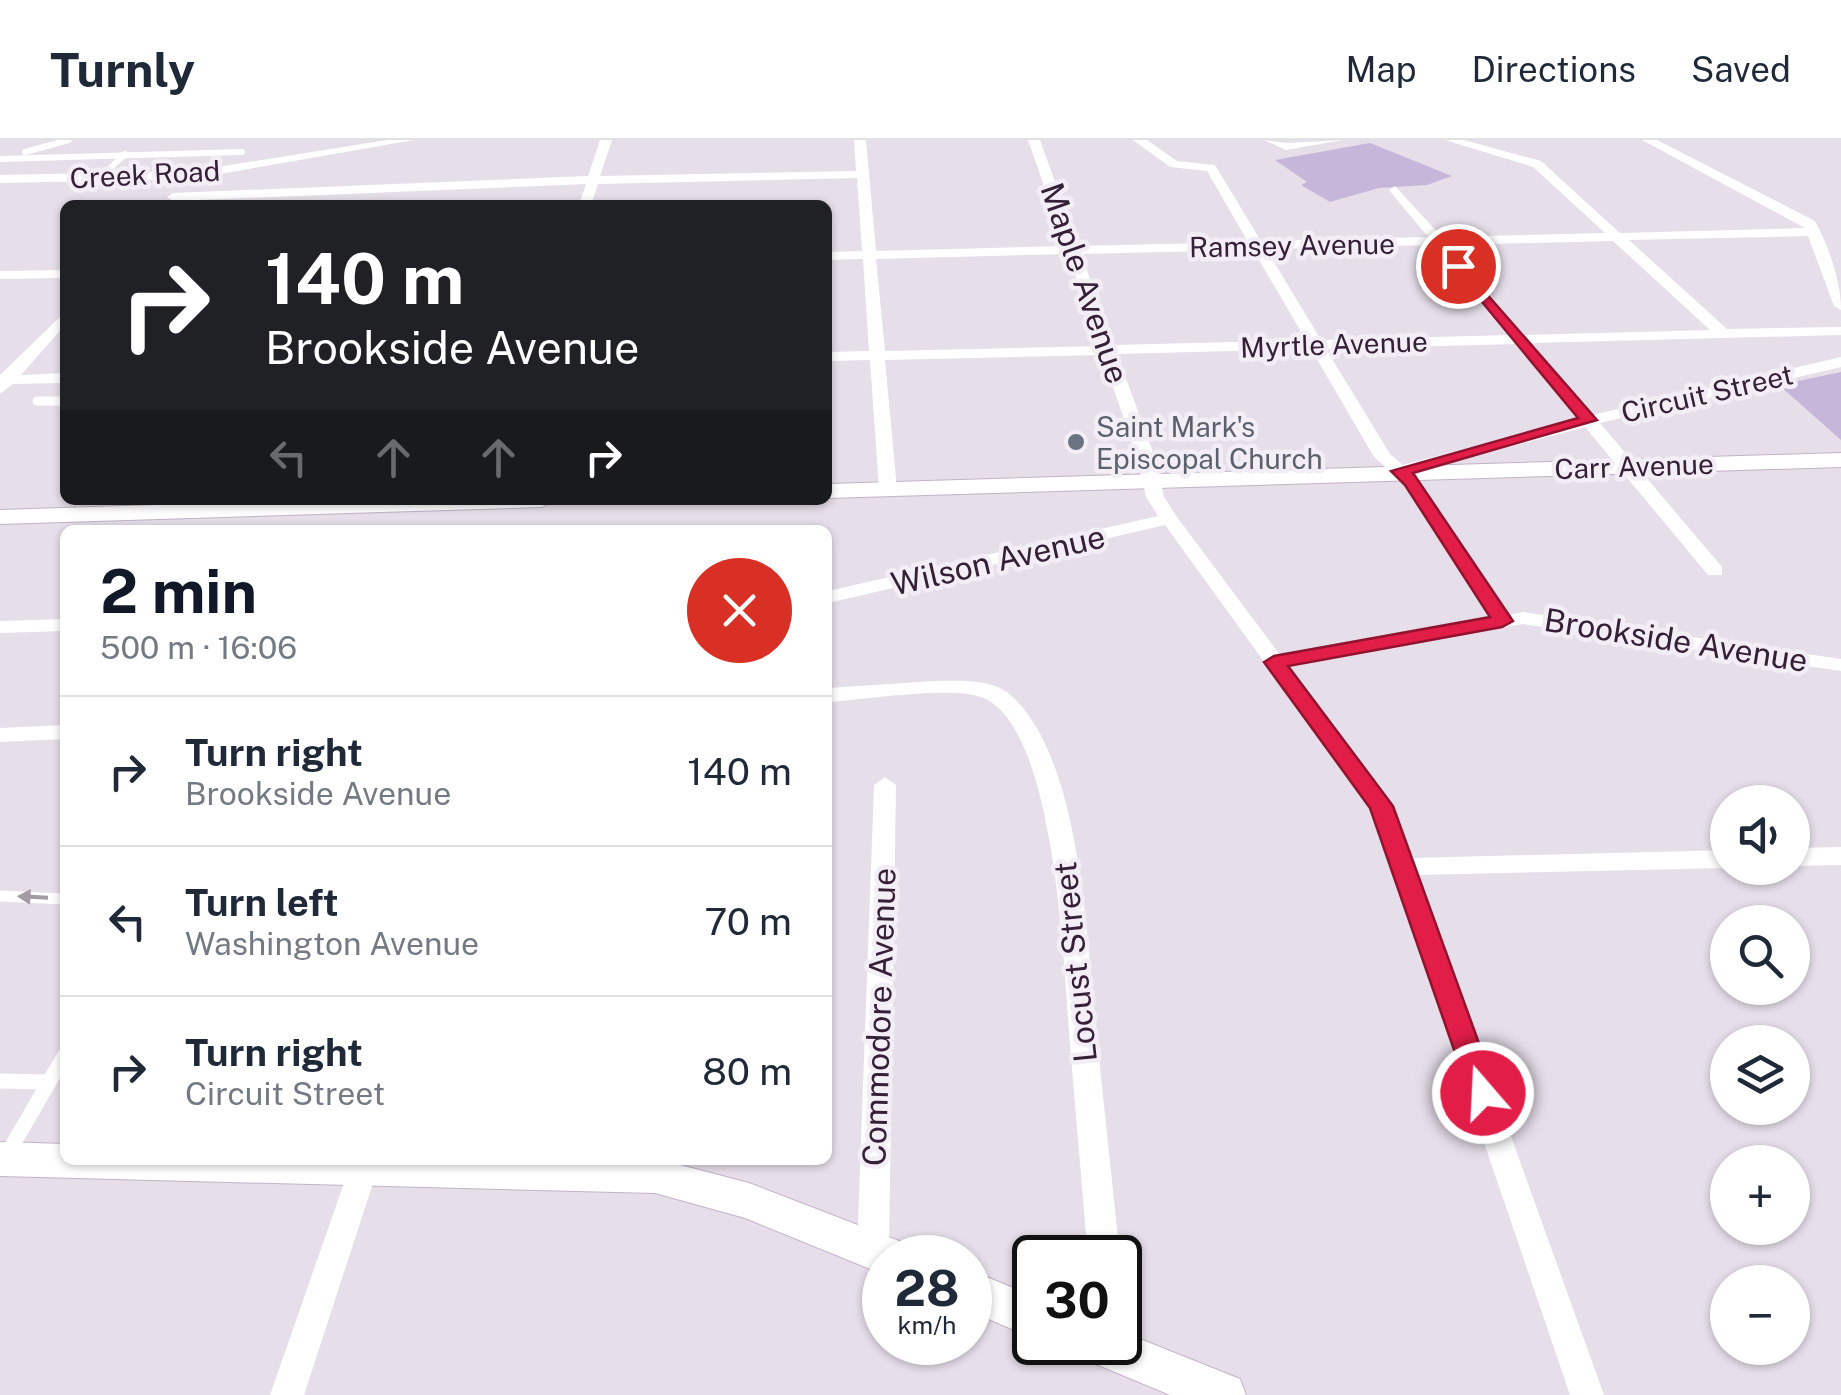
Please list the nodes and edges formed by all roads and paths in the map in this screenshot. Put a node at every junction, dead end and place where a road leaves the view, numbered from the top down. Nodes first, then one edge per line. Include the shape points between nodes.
1 (70, 140) edge
2 (244, 140) edge
3 (408, 140) edge
4 (606, 140) edge
5 (860, 140) edge
6 (1034, 140) edge
7 (1139, 140) edge
8 (1270, 140) edge
9 (1337, 140) edge
10 (1451, 140) edge
11 (1648, 140) edge
12 (242, 152) junction
13 (125, 154) junction
14 (3, 158) edge
15 (238, 169) junction
16 (863, 174) junction
17 (192, 175) junction
18 (101, 177) junction
19 (0, 179) edge
20 (593, 180) junction
21 (1395, 190) dead end
22 (171, 200) edge
23 (184, 200) edge
24 (587, 200) edge
25 (1816, 232) junction
26 (1616, 237) junction
27 (1438, 241) junction
28 (1256, 245) junction
29 (1073, 250) junction
30 (869, 254) junction
31 (832, 256) edge
32 (60, 274) edge
33 (0, 275) edge
34 (1841, 306) edge
35 (60, 321) edge
36 (1841, 330) edge
37 (1722, 333) junction
38 (1520, 339) junction
39 (1316, 344) junction
40 (1108, 350) junction
41 (877, 356) junction
42 (832, 357) edge
43 (1841, 362) edge
44 (60, 378) edge
45 (3, 383) edge
46 (60, 401) edge
47 (37, 402) dead end
48 (1588, 420) junction
49 (1841, 460) edge
50 (1627, 466) junction
51 (1400, 471) junction
52 (1152, 480) junction
53 (888, 489) junction
54 (832, 491) edge
55 (373, 505) edge
56 (0, 517) edge
57 (1169, 519) junction
58 (1715, 570) dead end
59 (832, 597) edge
60 (1502, 621) junction
61 (60, 625) edge
62 (0, 627) edge
63 (1274, 662) junction
64 (1841, 665) edge
65 (832, 694) edge
66 (60, 732) edge
67 (0, 735) edge
68 (885, 785) dead end
69 (1841, 856) edge
70 (1810, 857) edge
71 (1710, 859) edge
72 (1405, 867) junction
73 (0, 896) edge
74 (60, 898) edge
75 (60, 1063) edge
76 (0, 1081) edge
77 (49, 1082) junction
78 (2, 1159) edge
79 (60, 1160) edge
80 (277, 1165) edge
81 (363, 1168) junction
82 (657, 1168) edge
83 (882, 1235) edge
84 (1102, 1235) edge
85 (862, 1246) edge
86 (1142, 1361) edge
87 (287, 1395) edge
88 (1224, 1395) edge
89 (1587, 1395) edge

1 - 14 lane
2 - 12 lane
3 - 15 street, Creek Road
4 - 20 street
5 - 16 street
6 - 29 street, Maple Avenue
7 - 28 street via 1174,164 1211,168
8 - 9 street via 1286,147
10 - 26 street via 1537,164
11 - 25 street via 1800,217
12 - 13 lane
12 - 15 lane
13 - 14 lane
13 - 18 lane
15 - 17 street, Creek Road
16 - 20 street
16 - 30 street
17 - 18 street, Creek Road
17 - 22 street
18 - 19 street, Creek Road
20 - 23 street
20 - 24 street
21 - 27 street
25 - 26 street, Ramsey Avenue
25 - 34 street
26 - 27 street, Ramsey Avenue
26 - 37 street
27 - 28 street, Ramsey Avenue
27 - 38 street
28 - 29 street, Ramsey Avenue
28 - 39 street
29 - 30 street, Ramsey Avenue
29 - 40 street, Maple Avenue
30 - 31 street, Ramsey Avenue
30 - 41 street
32 - 33 street
35 - 45 street
36 - 37 street, Myrtle Avenue
37 - 38 street, Myrtle Avenue
38 - 39 street, Myrtle Avenue
38 - 48 street
39 - 40 street, Myrtle Avenue
39 - 51 street via 1383,457
40 - 41 street, Myrtle Avenue
40 - 52 street, Maple Avenue
41 - 42 street, Myrtle Avenue
41 - 53 street
43 - 48 street, Circuit Street
44 - 45 street
46 - 47 lane
48 - 50 street
48 - 51 street, Circuit Street
49 - 50 street, Carr Avenue
50 - 51 street, Carr Avenue
50 - 58 street
51 - 52 street, Carr Avenue
51 - 60 street
52 - 53 street, Carr Avenue
52 - 57 street, Maple Avenue
53 - 54 street, Carr Avenue
55 - 56 street
57 - 59 street, Wilson Avenue
57 - 63 street, Maple Avenue
60 - 63 street, Brookside Avenue
60 - 64 street, Brookside Avenue via 1552,619
61 - 62 street
63 - 72 street, Maple Avenue via 1381,806
65 - 84 street, Locust Street via 986,690 1011,708 1042,765 1066,861
66 - 67 street
68 - 83 street, Commodore Avenue
69 - 70 street
71 - 72 street
72 - 89 street, Maple Avenue
74 -> 73 lane
75 - 77 lane
76 - 77 lane
77 - 78 lane
78 - 79 street
80 - 81 street
81 - 82 street
81 - 87 street
82 - 85 street
86 - 88 street

